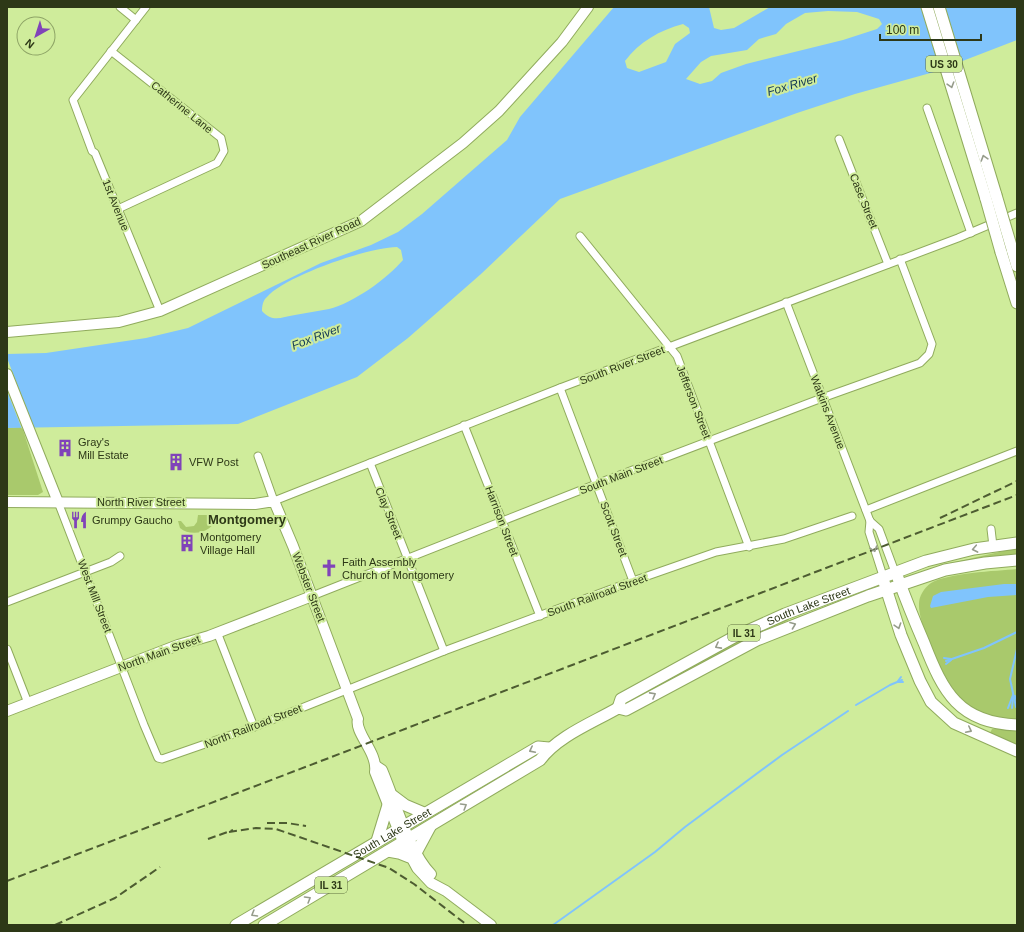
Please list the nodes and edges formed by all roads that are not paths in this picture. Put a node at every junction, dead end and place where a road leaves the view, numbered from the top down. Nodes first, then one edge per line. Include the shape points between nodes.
1 (120, 7) edge
2 (146, 7) edge
3 (588, 7) edge
4 (927, 7) edge
5 (939, 7) edge
6 (136, 20) junction
7 (112, 51) junction
8 (927, 108) dead end
9 (967, 119) junction
10 (839, 139) dead end
11 (118, 209) junction
12 (1017, 213) edge
13 (971, 232) junction
14 (580, 236) dead end
15 (1007, 250) junction
16 (900, 259) junction
17 (888, 264) junction
18 (1017, 266) edge
19 (786, 302) junction
20 (1017, 303) edge
21 (160, 311) junction
22 (7, 332) edge
23 (670, 346) junction
24 (7, 374) edge
25 (560, 388) junction
26 (822, 398) junction
27 (464, 425) junction
28 (710, 441) junction
29 (1017, 451) edge
30 (258, 456) dead end
31 (370, 463) junction
32 (596, 484) junction
33 (7, 502) edge
34 (58, 502) junction
35 (274, 502) junction
36 (866, 510) junction
37 (852, 516) dead end
38 (502, 521) junction
39 (870, 521) junction
40 (991, 529) dead end
41 (1017, 543) edge
42 (993, 546) junction
43 (749, 547) junction
44 (120, 556) dead end
45 (407, 557) junction
46 (1017, 560) edge
47 (895, 572) junction
48 (86, 573) junction
49 (883, 576) junction
50 (633, 581) junction
51 (900, 584) junction
52 (886, 589) junction
53 (312, 596) junction
54 (7, 602) edge
55 (540, 616) junction
56 (217, 632) junction
57 (7, 649) edge
58 (444, 651) junction
59 (122, 667) junction
60 (347, 690) junction
61 (28, 703) junction
62 (618, 708) junction
63 (7, 711) edge
64 (1017, 724) edge
65 (254, 727) junction
66 (549, 748) junction
67 (1017, 751) edge
68 (158, 758) joint
69 (390, 800) junction
70 (424, 813) junction
71 (431, 826) junction
72 (401, 827) junction
73 (406, 840) junction
74 (377, 841) junction
75 (388, 851) junction
76 (413, 855) junction
77 (236, 925) edge
78 (264, 925) edge
79 (491, 925) edge

1 - 6 street
2 - 6 street
3 - 21 street, Southeast River Road via 562,42 499,112 463,143 361,221
4 -> 9 main road, US 30
5 - 9 main road, US 30
6 - 7 street
7 - 11 street, 1st Avenue via 73,100
7 - 11 street, Catherine Lane via 221,138 224,152 217,163
8 - 13 street
9 - 15 main road, US 30, bridge
10 - 17 street, Case Street
11 - 21 street, 1st Avenue
12 - 13 street, South River Street
13 - 16 street, South River Street
14 - 23 street, Jefferson Street
15 - 18 main road, US 30
15 - 20 main road, US 30
16 - 17 street, South River Street
16 - 26 street, South Main Street via 932,344 929,354 920,363
17 - 19 street, South River Street
19 - 23 street, South River Street
19 - 26 street, Watkins Avenue
21 - 22 street, Southeast River Road via 119,322
23 - 25 street, South River Street
23 - 28 street, Jefferson Street via 677,357
24 - 34 street, West Mill Street
25 - 27 street, South River Street
25 - 32 street, Scott Street
26 - 28 street, South Main Street
26 - 36 street, Watkins Avenue
27 - 31 street, South River Street
27 - 38 street, Harrison Street
28 - 32 street, South Main Street
28 - 43 street, Jefferson Street
29 - 36 street
30 - 35 street, Webster Street
31 - 35 street, South River Street
31 - 45 street, Clay Street
32 - 38 street, South Main Street
32 - 50 street, Scott Street
33 - 34 street, North River Street
34 - 35 street, North River Street
34 - 48 street, West Mill Street
35 - 53 street, Webster Street
36 - 39 street, Watkins Avenue
37 - 43 street, South Railroad Street via 784,539
38 - 45 street, South Main Street
38 - 55 street, Harrison Street
39 - 47 street, Watkins Avenue via 879,528
39 -> 49 street, Watkins Avenue via 869,532
40 - 42 street
41 - 42 main road, South Lake Street / IL 31
42 -> 47 main road, South Lake Street / IL 31 via 947,555
43 - 50 street, South Railroad Street via 716,552
44 - 48 street
45 - 53 street, South Main Street
45 - 58 street, Clay Street
46 - 51 main road, South Lake Street / IL 31 via 952,569
47 - 49 main road, South Lake Street / IL 31
47 - 51 main road
48 - 54 street
48 - 59 street, West Mill Street
49 - 52 main road
49 -> 62 main road, South Lake Street / IL 31 via 734,637 621,699
50 - 55 street, South Railroad Street
51 - 52 main road, South Lake Street / IL 31
51 - 64 main road via 937,676 952,698 964,710 978,718
62 -> 52 main road, South Lake Street / IL 31 via 626,710 757,640
52 -> 67 main road via 901,635 931,702 954,723
53 - 56 street, North Main Street
53 - 60 street, Webster Street
55 - 58 street, South Railroad Street
56 - 59 street, North Main Street
56 - 65 street
57 - 61 street
58 - 60 street, South Railroad Street
59 - 61 street, North Main Street
59 - 68 street, West Mill Street
60 - 65 street, North Railroad Street
60 - 69 street, Webster Street via 358,719 363,721 369,738 367,742 376,766 375,772
61 - 63 street, North Main Street
62 - 66 main road, South Lake Street / IL 31
65 - 68 street, North Railroad Street via 166,759
66 -> 70 main road, South Lake Street / IL 31 via 538,747
71 -> 66 main road, South Lake Street / IL 31 via 540,760
69 - 70 main road
69 - 72 street, Webster Street
69 - 74 main road
70 - 72 main road, South Lake Street / IL 31
71 - 73 main road, South Lake Street / IL 31
71 - 76 main road
72 - 73 street, Webster Street
72 - 74 main road, South Lake Street / IL 31
73 - 75 main road, South Lake Street / IL 31
73 - 76 street, Webster Street
74 -> 77 main road, South Lake Street / IL 31
75 - 76 main road
78 -> 75 main road, South Lake Street / IL 31
76 - 79 street, Webster Street via 446,891

